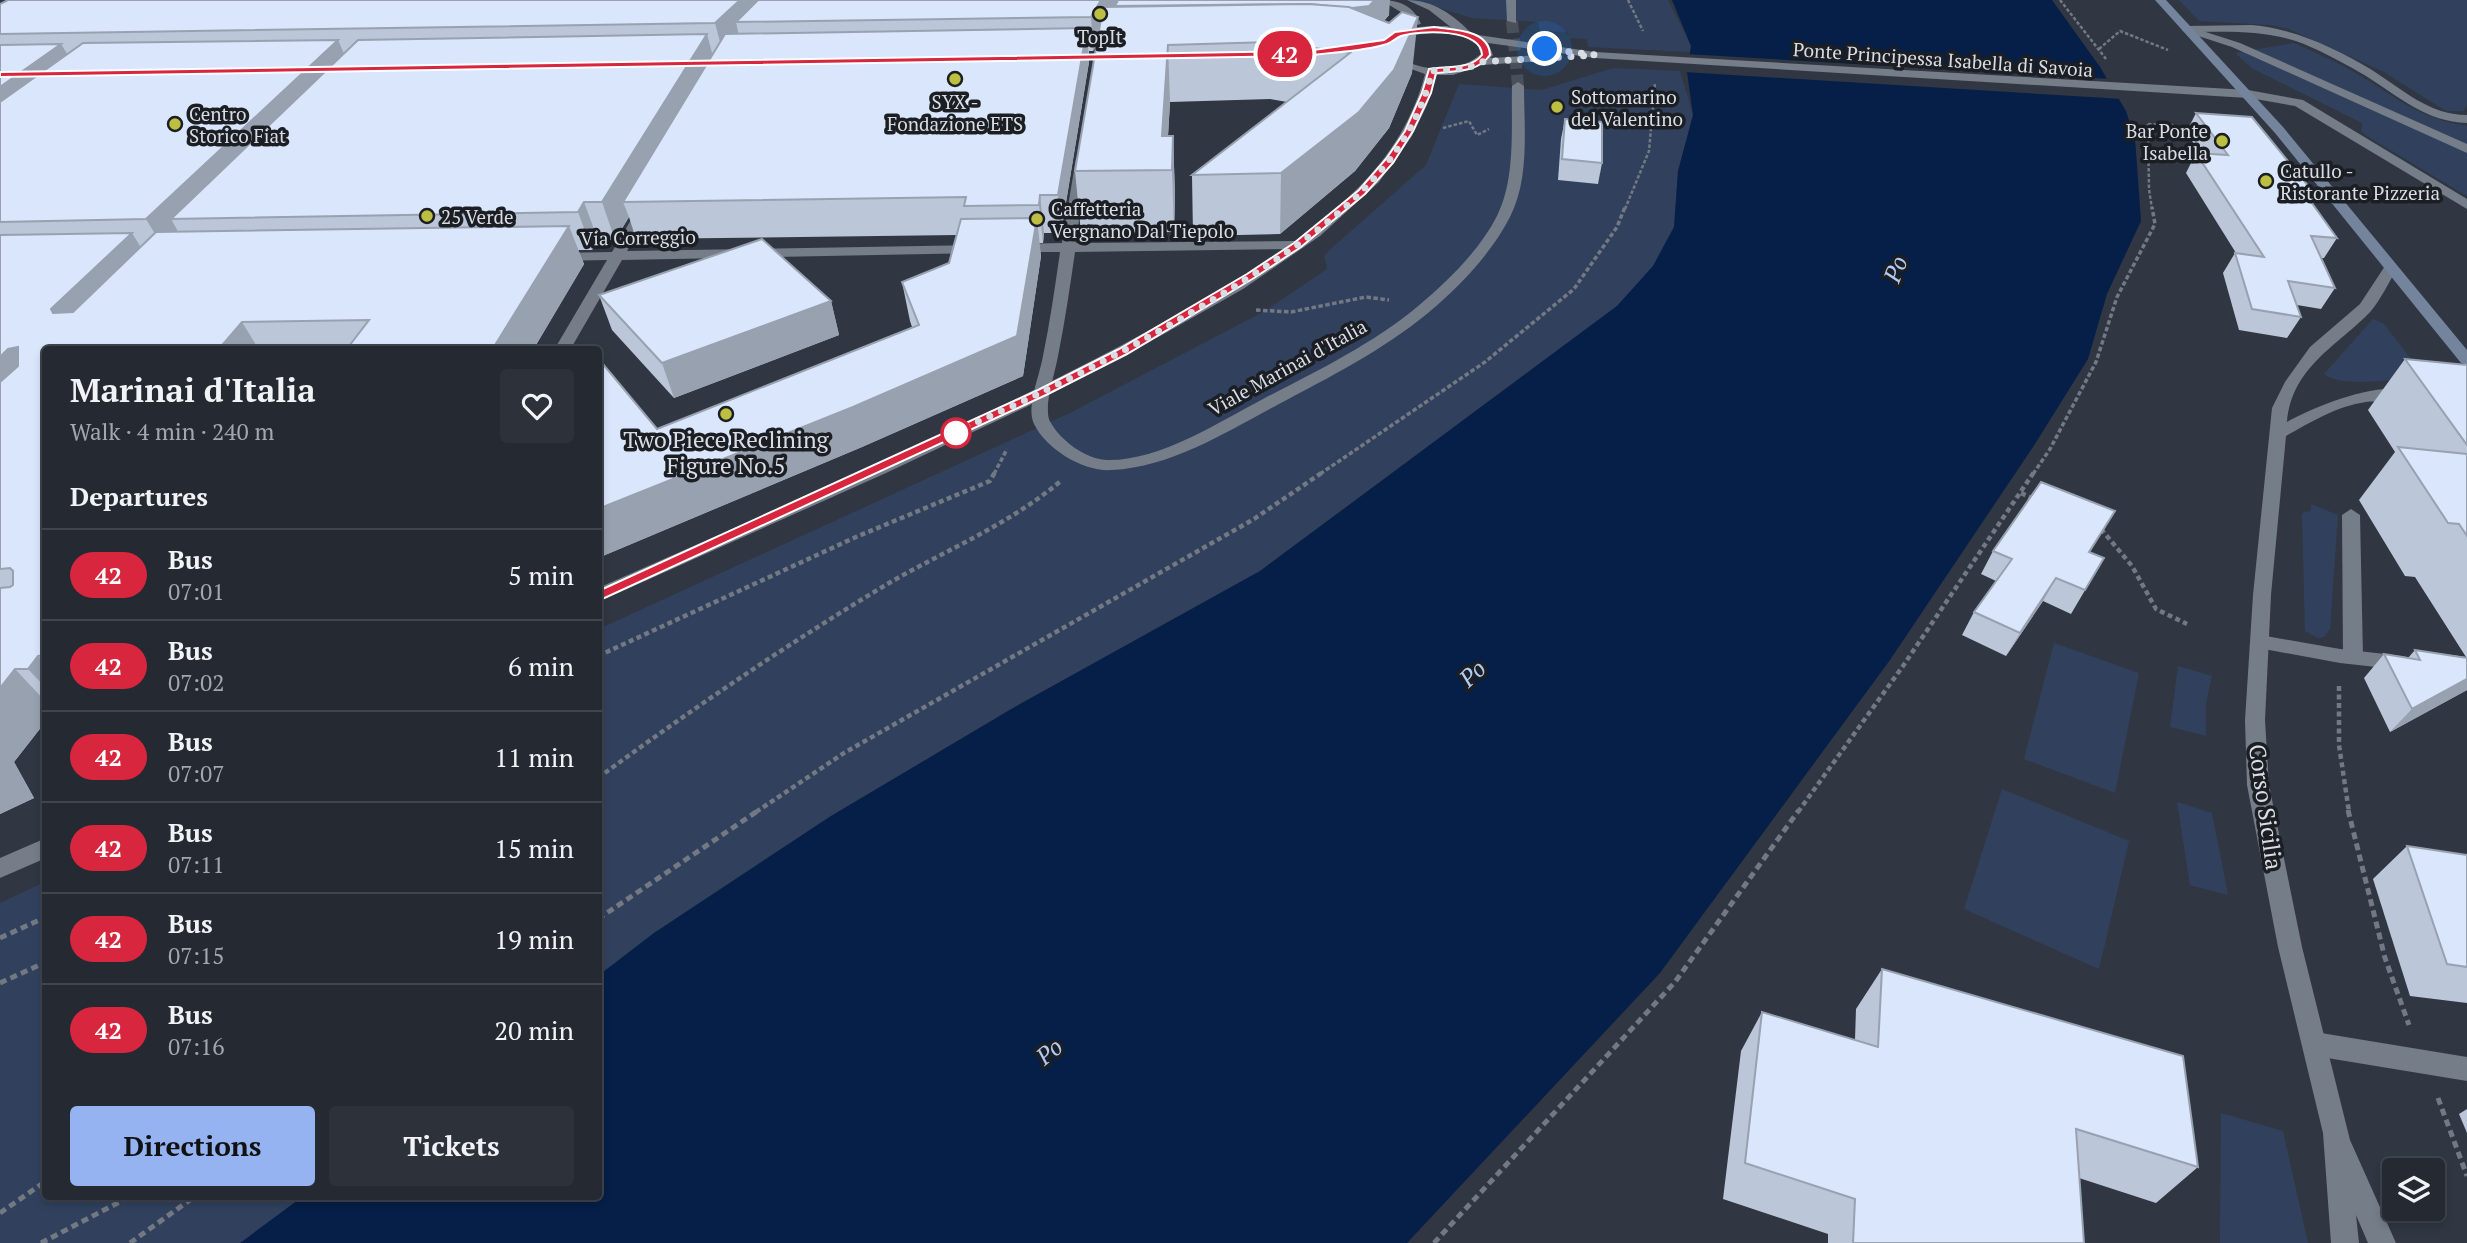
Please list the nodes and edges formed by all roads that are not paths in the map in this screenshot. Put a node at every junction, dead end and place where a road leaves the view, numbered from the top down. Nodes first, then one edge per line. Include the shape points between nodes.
1 (1386, 0) edge
2 (1412, 0) edge
3 (1511, 0) edge
4 (2160, 0) edge
5 (1512, 20) tunnel mouth
6 (2187, 29) junction
7 (1417, 30) junction
8 (1472, 36) junction
9 (1595, 55) junction
10 (1380, 59) edge
11 (1398, 62) junction
12 (1480, 62) junction
13 (1432, 71) junction
14 (1518, 86) tunnel mouth
15 (2248, 94) junction
16 (2467, 119) edge
17 (1084, 141) edge
18 (2467, 149) edge
19 (652, 194) edge
20 (2467, 205) edge
21 (1297, 245) junction
22 (1066, 249) junction
23 (616, 256) junction
24 (546, 257) edge
25 (2390, 268) junction
26 (564, 346) edge
27 (2467, 360) edge
28 (1042, 393) junction
29 (2427, 397) edge
30 (2279, 433) junction
31 (2351, 516) dead end
32 (602, 594) edge
33 (2260, 642) junction
34 (2347, 657) junction
35 (2416, 665) edge
36 (42, 849) edge
37 (0, 869) edge
38 (2315, 1044) junction
39 (2467, 1069) edge
40 (2336, 1133) junction
41 (2345, 1243) edge
42 (2382, 1243) edge

1 - 7 street via 1406,9
2 - 8 street via 1433,8
3 - 5 street
4 - 6 main road
6 - 15 main road
6 - 16 street via 2286,34 2349,61 2425,109
6 - 18 street via 2236,45
7 - 8 street via 1450,30
7 - 11 street via 1381,43
8 - 9 street
8 - 12 street via 1486,48
9 - 12 street
9 - 15 street, Ponte Principessa Isabella di Savoia
10 - 11 street
11 - 13 street
12 - 13 street via 1468,68
13 - 21 street via 1420,108 1389,161 1362,192
14 - 28 street, Viale Marinai d'Italia via 1513,186 1505,213 1460,275 1378,342 1216,430 1156,456 1112,465 1082,461 1065,451 1041,421
15 - 20 street, Ponte Principessa Isabella di Savoia via 2299,103
15 - 25 main road
17 - 22 street
19 - 23 street
21 - 22 street, Via Correggio
21 - 28 street via 1198,309
22 - 23 street, Via Correggio
22 - 28 street
23 - 24 street, Via Correggio
23 - 26 street
25 - 27 main road
25 - 30 street, Corso Sicilia via 2366,307 2315,350 2293,382 2280,408
28 - 32 street
29 - 30 street via 2358,396 2328,405
30 - 33 street, Corso Sicilia
31 - 34 street
33 - 34 street
33 - 38 street, Corso Sicilia via 2255,720 2258,785 2290,947
34 - 35 street
36 - 37 street
38 - 39 street
38 - 40 street, Corso Sicilia
40 - 41 street, Corso Sicilia
40 - 42 street, Corso Sicilia

